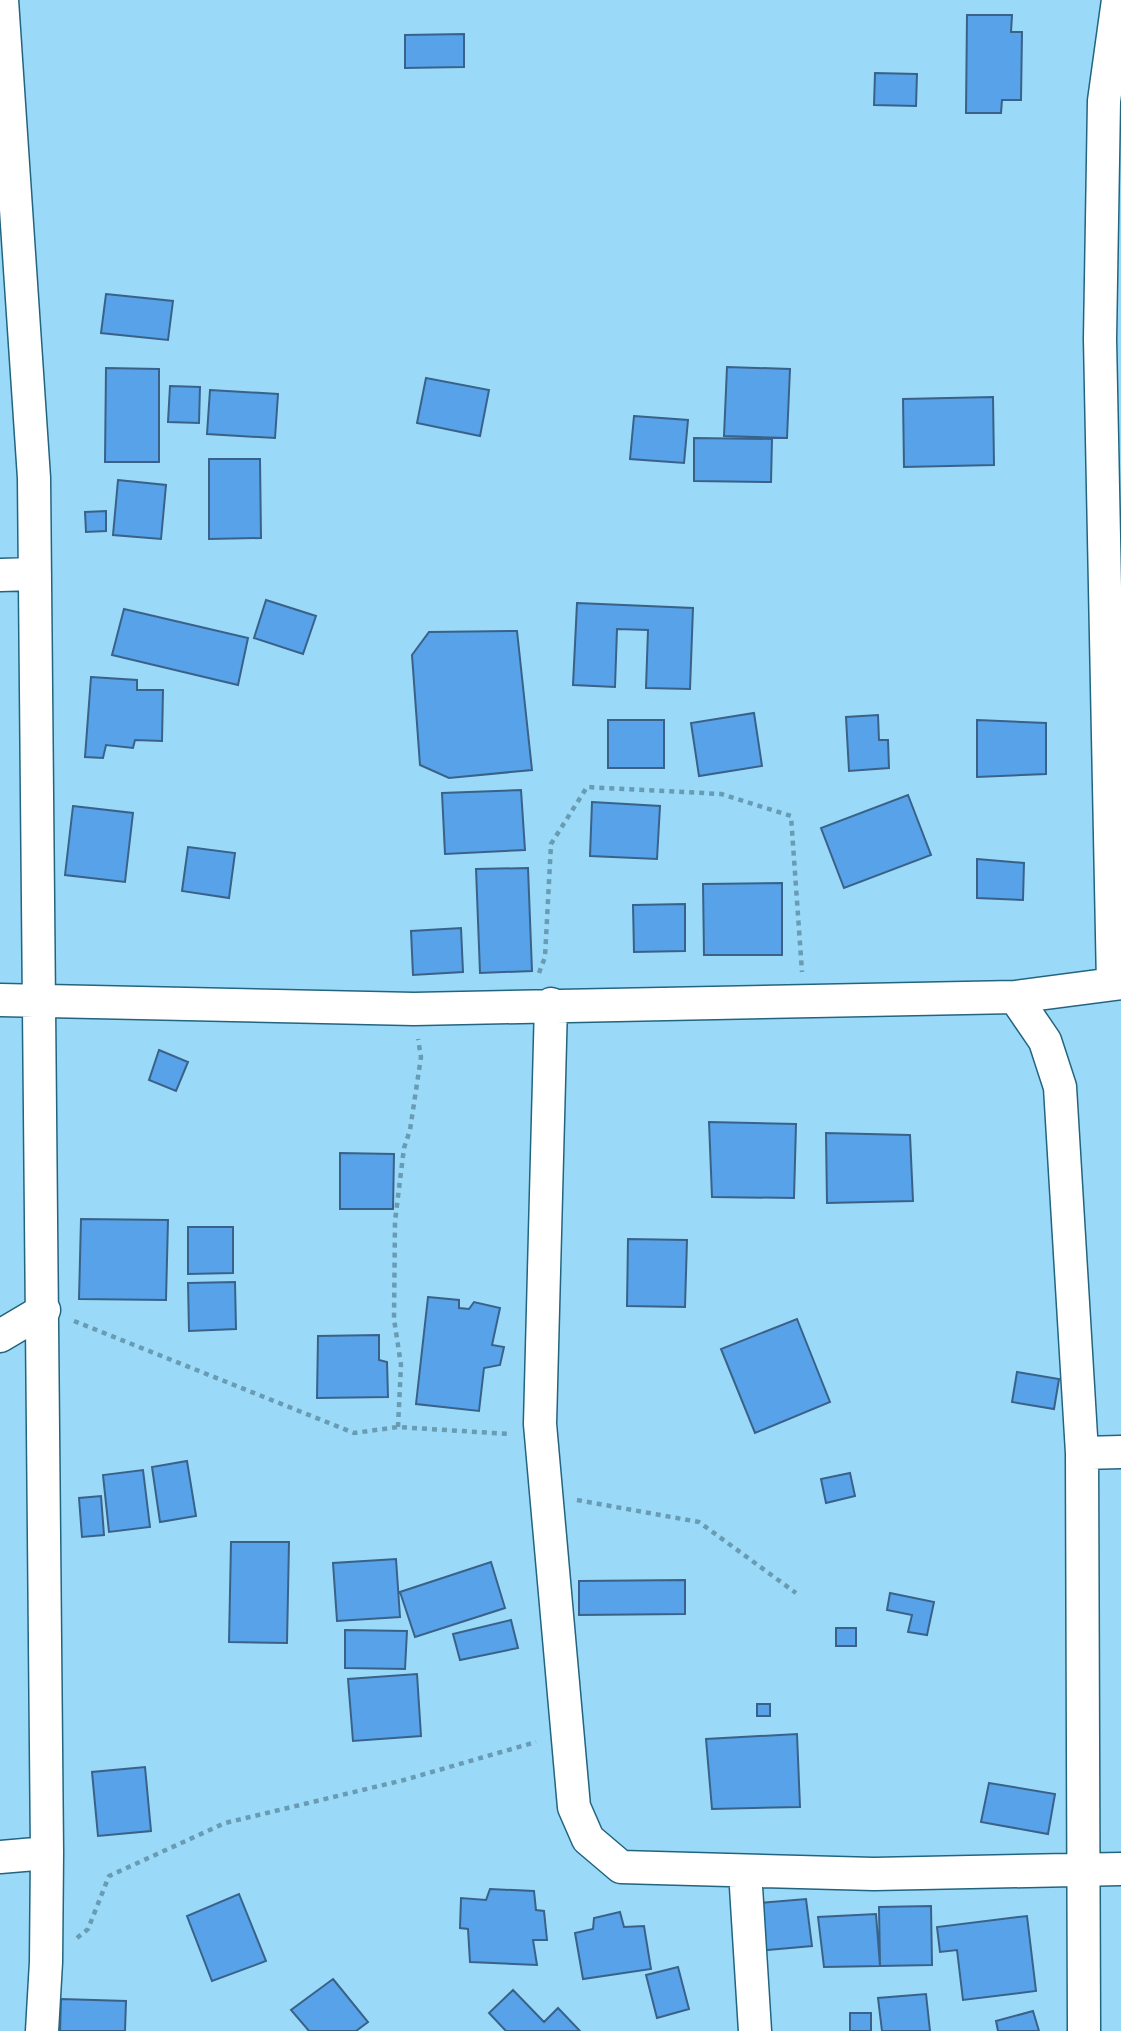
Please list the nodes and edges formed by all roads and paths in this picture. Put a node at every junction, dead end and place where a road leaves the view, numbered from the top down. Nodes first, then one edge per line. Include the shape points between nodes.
1 (2, 0) edge
2 (1118, 0) edge
3 (35, 574) junction
4 (0, 575) edge
5 (1117, 983) edge
6 (1015, 997) junction
7 (0, 1000) edge
8 (803, 1000) junction
9 (40, 1002) junction
10 (539, 1005) junction
11 (414, 1009) junction
12 (44, 1310) junction
13 (0, 1336) edge
14 (398, 1427) junction
15 (541, 1435) junction
16 (1121, 1452) edge
17 (1082, 1453) junction
18 (545, 1493) junction
19 (796, 1592) dead end
20 (567, 1733) junction
21 (47, 1853) junction
22 (0, 1857) edge
23 (1121, 1869) edge
24 (745, 1871) junction
25 (1085, 1871) junction
26 (46, 1962) junction
27 (42, 2031) edge
28 (755, 2031) edge
29 (1084, 2031) edge

1 - 3 street via 34,478
2 - 5 street via 1104,101 1100,339
3 - 4 street
3 - 9 street
5 - 6 street
6 - 8 street
6 - 17 street via 1045,1041 1060,1087
7 - 9 street
8 - 10 street
8 - 10 path via 791,816 721,794 587,787 551,844
9 - 11 street
9 - 12 street
10 - 11 street
10 - 15 street
11 - 14 path via 421,1058 396,1221 394,1319 401,1365
12 - 13 street
12 - 14 path via 354,1433
12 - 21 street
14 - 15 path
15 - 18 street
16 - 17 street
17 - 25 street
18 - 19 path via 699,1522
18 - 20 street
20 - 24 street via 574,1807 588,1839 621,1867
20 - 26 path via 404,1780 225,1823 109,1876 88,1929
21 - 22 street
21 - 26 street
23 - 25 street
24 - 25 street
24 - 28 street
25 - 29 street
26 - 27 street

